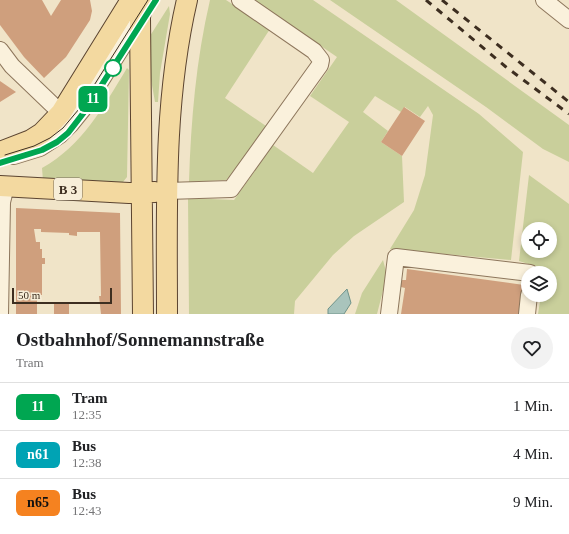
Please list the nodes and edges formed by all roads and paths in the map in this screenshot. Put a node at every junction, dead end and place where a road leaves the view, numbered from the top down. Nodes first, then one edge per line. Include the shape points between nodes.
1 (131, 0) edge
2 (152, 0) edge
3 (240, 0) edge
4 (544, 0) edge
5 (182, 5) edge
6 (141, 9) edge
7 (569, 20) edge
8 (0, 50) edge
9 (61, 113) junction
10 (0, 152) edge
11 (0, 159) edge
12 (3, 186) edge
13 (167, 191) junction
14 (142, 193) junction
15 (521, 272) edge
16 (529, 302) edge
17 (0, 314) edge
18 (142, 314) edge
19 (167, 314) edge
20 (388, 314) edge
21 (526, 314) edge

1 - 9 main road
2 - 6 street
3 - 13 street via 314,51 321,60 320,66 230,189
4 - 7 street
5 - 13 main road via 170,108
6 - 11 street via 83,109 66,130 40,148
6 - 14 main road
8 - 9 street via 12,66
9 - 10 main road via 42,133
12 - 14 main road, B 3
12 - 17 street
13 - 14 main road, B 3
13 - 19 main road
14 - 18 main road
15 - 20 street via 396,257
16 - 21 street

